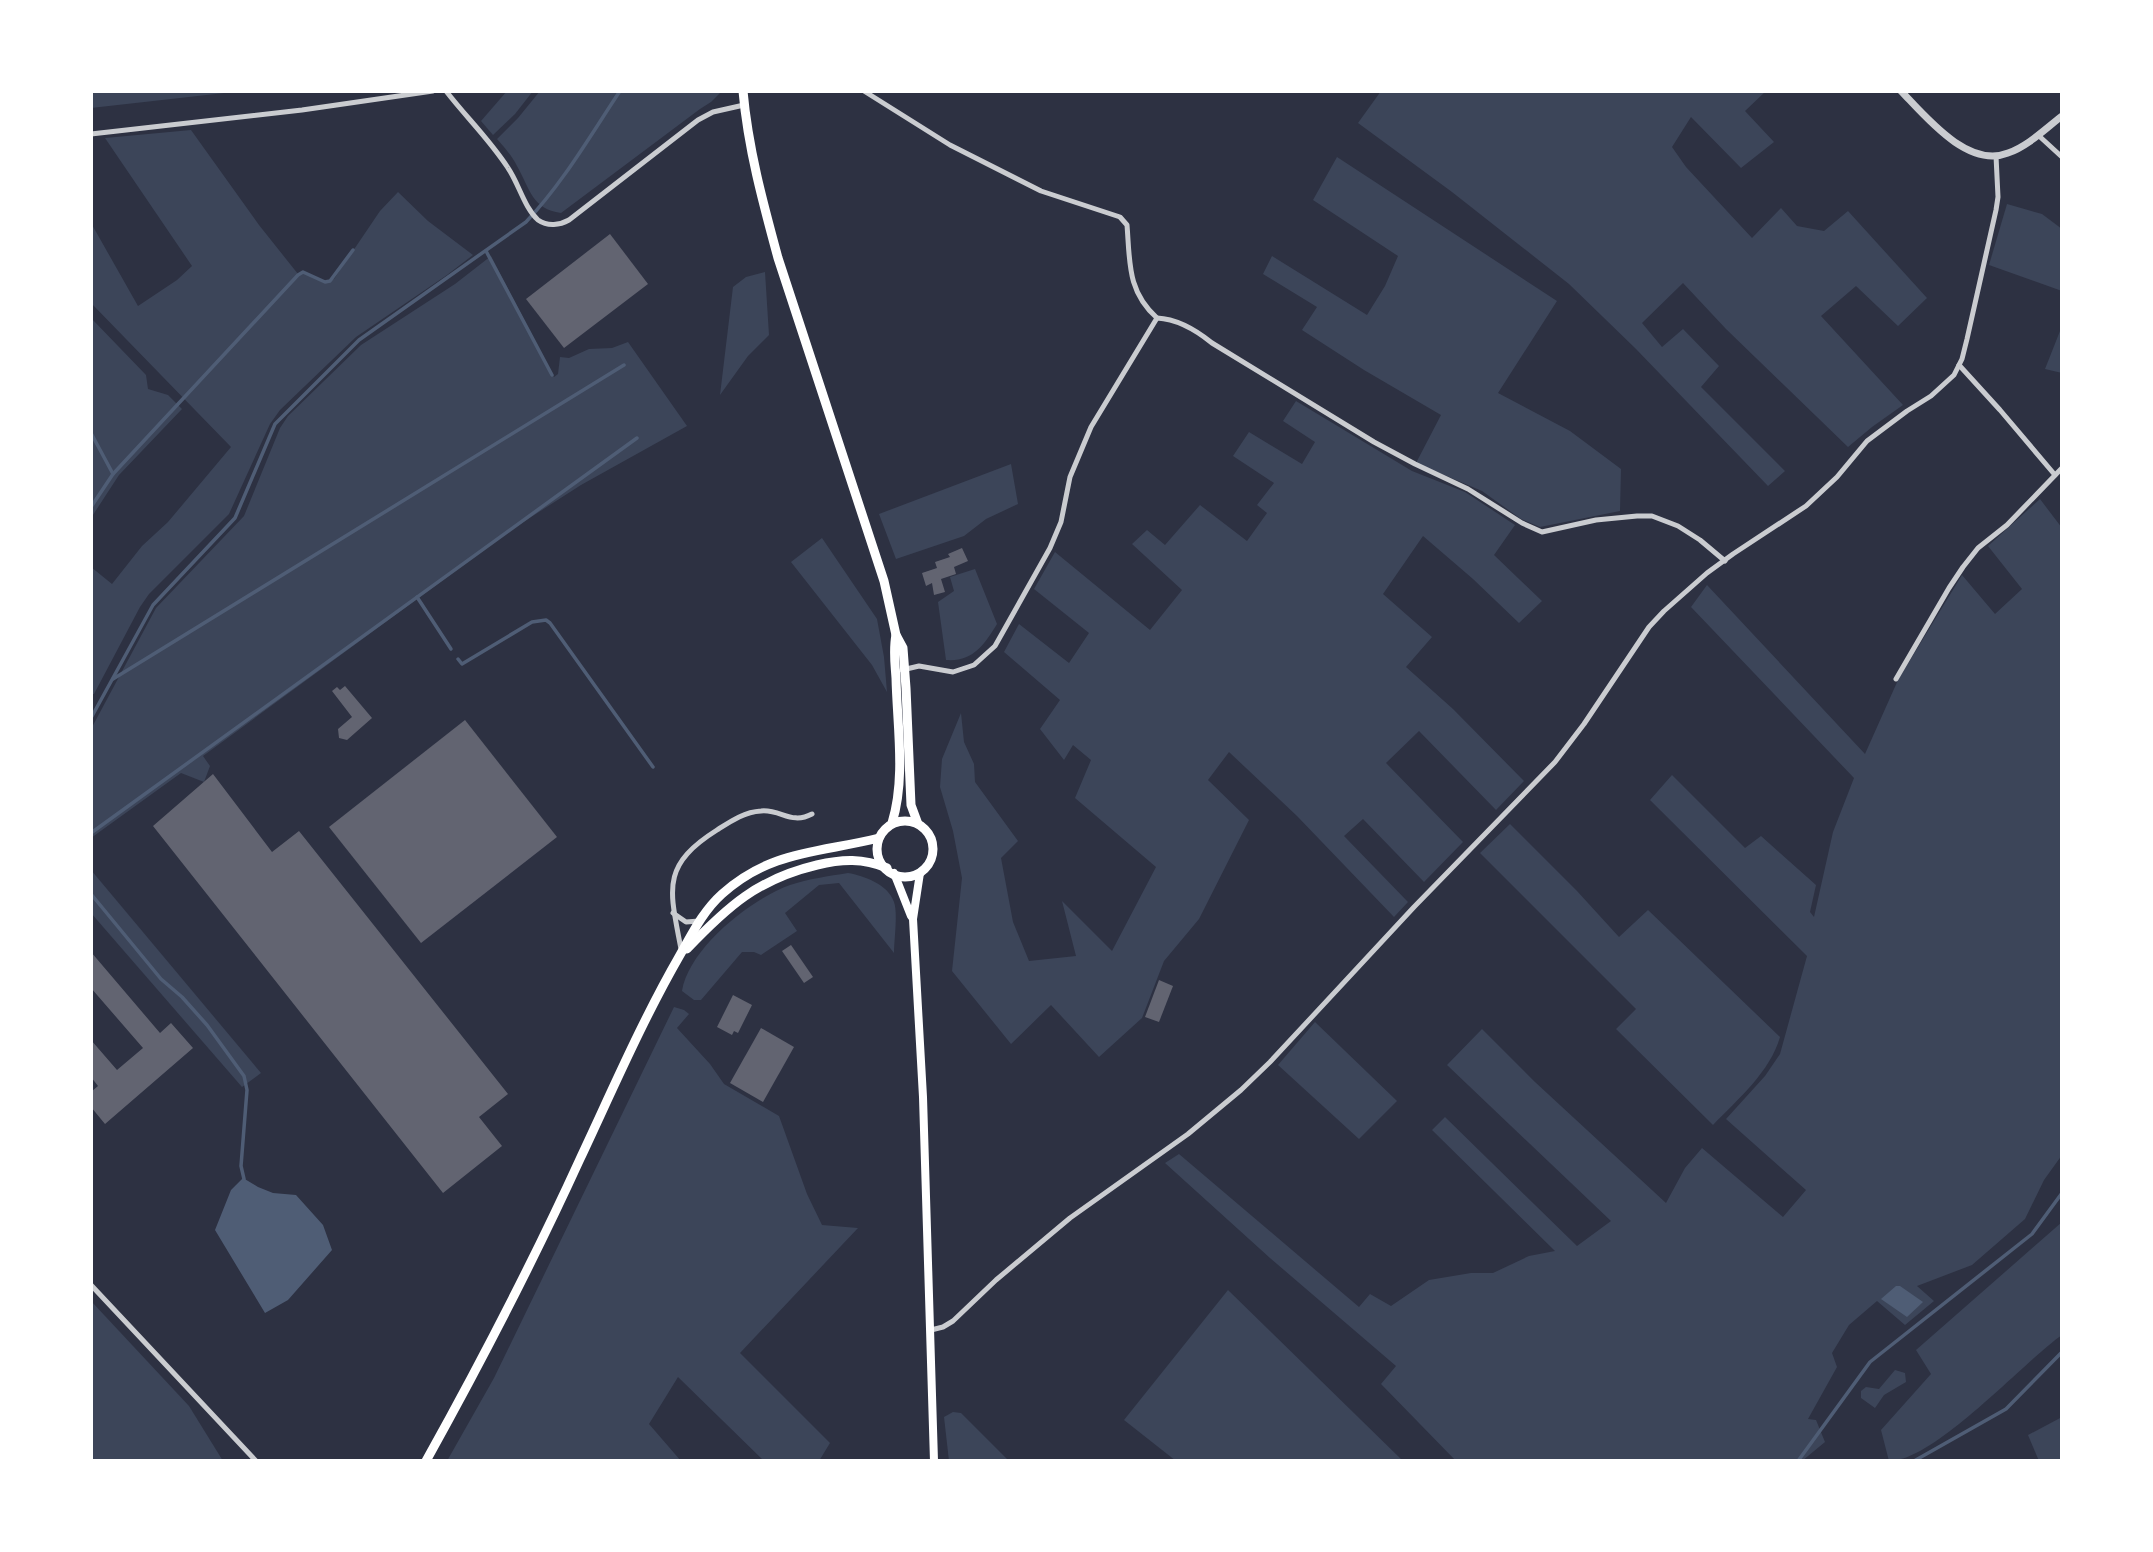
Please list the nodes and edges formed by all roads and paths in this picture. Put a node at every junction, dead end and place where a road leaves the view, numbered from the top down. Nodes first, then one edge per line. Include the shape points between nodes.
1 (433, 91) edge
2 (446, 91) edge
3 (743, 91) edge
4 (864, 91) edge
5 (1901, 91) edge
6 (744, 105) junction
7 (2062, 116) edge
8 (91, 134) edge
9 (2038, 135) junction
10 (1996, 156) junction
11 (2062, 157) edge
12 (1157, 318) junction
13 (1959, 365) junction
14 (2062, 468) edge
15 (2055, 475) junction
16 (1725, 561) junction
17 (900, 670) junction
18 (1896, 680) dead end
19 (812, 814) dead end
20 (892, 823) junction
21 (918, 824) junction
22 (878, 838) junction
23 (890, 870) junction
24 (920, 873) junction
25 (673, 913) junction
26 (912, 919) junction
27 (700, 921) junction
28 (680, 954) junction
29 (91, 1285) edge
30 (931, 1330) junction
31 (256, 1461) edge
32 (426, 1461) edge
33 (934, 1461) edge

1 - 8 street
2 - 6 street via 509,169 539,221 557,225 698,120
3 - 6 main road
4 - 12 street via 950,145 1041,191 1120,217 1127,225 1134,288
5 - 10 street via 1951,139 1972,152
6 - 17 main road via 763,205 884,581 896,635 893,652
7 - 9 street
9 - 10 street via 2010,153
9 - 11 street
10 - 13 street via 1996,209
12 - 16 street via 1199,333 1374,442 1542,532 1596,520 1652,516 1678,526
12 - 17 street via 1091,427 1070,477 1050,548 995,646 974,665 953,672 919,666
13 - 15 street
13 - 16 street via 1931,396 1867,441 1806,506
14 - 15 street
15 - 18 street via 1963,567
16 - 30 street via 1649,627 1555,762 1270,1062 1184,1136 1070,1218 953,1321
17 - 20 main road via 897,808
17 - 21 main road via 911,804
19 - 25 street via 791,819 765,810 746,813 692,846 674,875
20 - 21 main road
20 - 22 main road
21 - 24 main road via 929,836 933,850 929,865
22 - 23 main road via 879,858
22 - 27 main road via 800,853 760,868 722,894
23 - 24 main road via 901,876
23 - 26 main road
23 - 28 main road via 860,860 789,872 732,905
24 - 26 main road
25 - 27 street via 686,922
25 - 28 street
26 - 30 main road
27 - 28 main road
28 - 32 main road via 512,1301
29 - 31 street
30 - 33 main road

